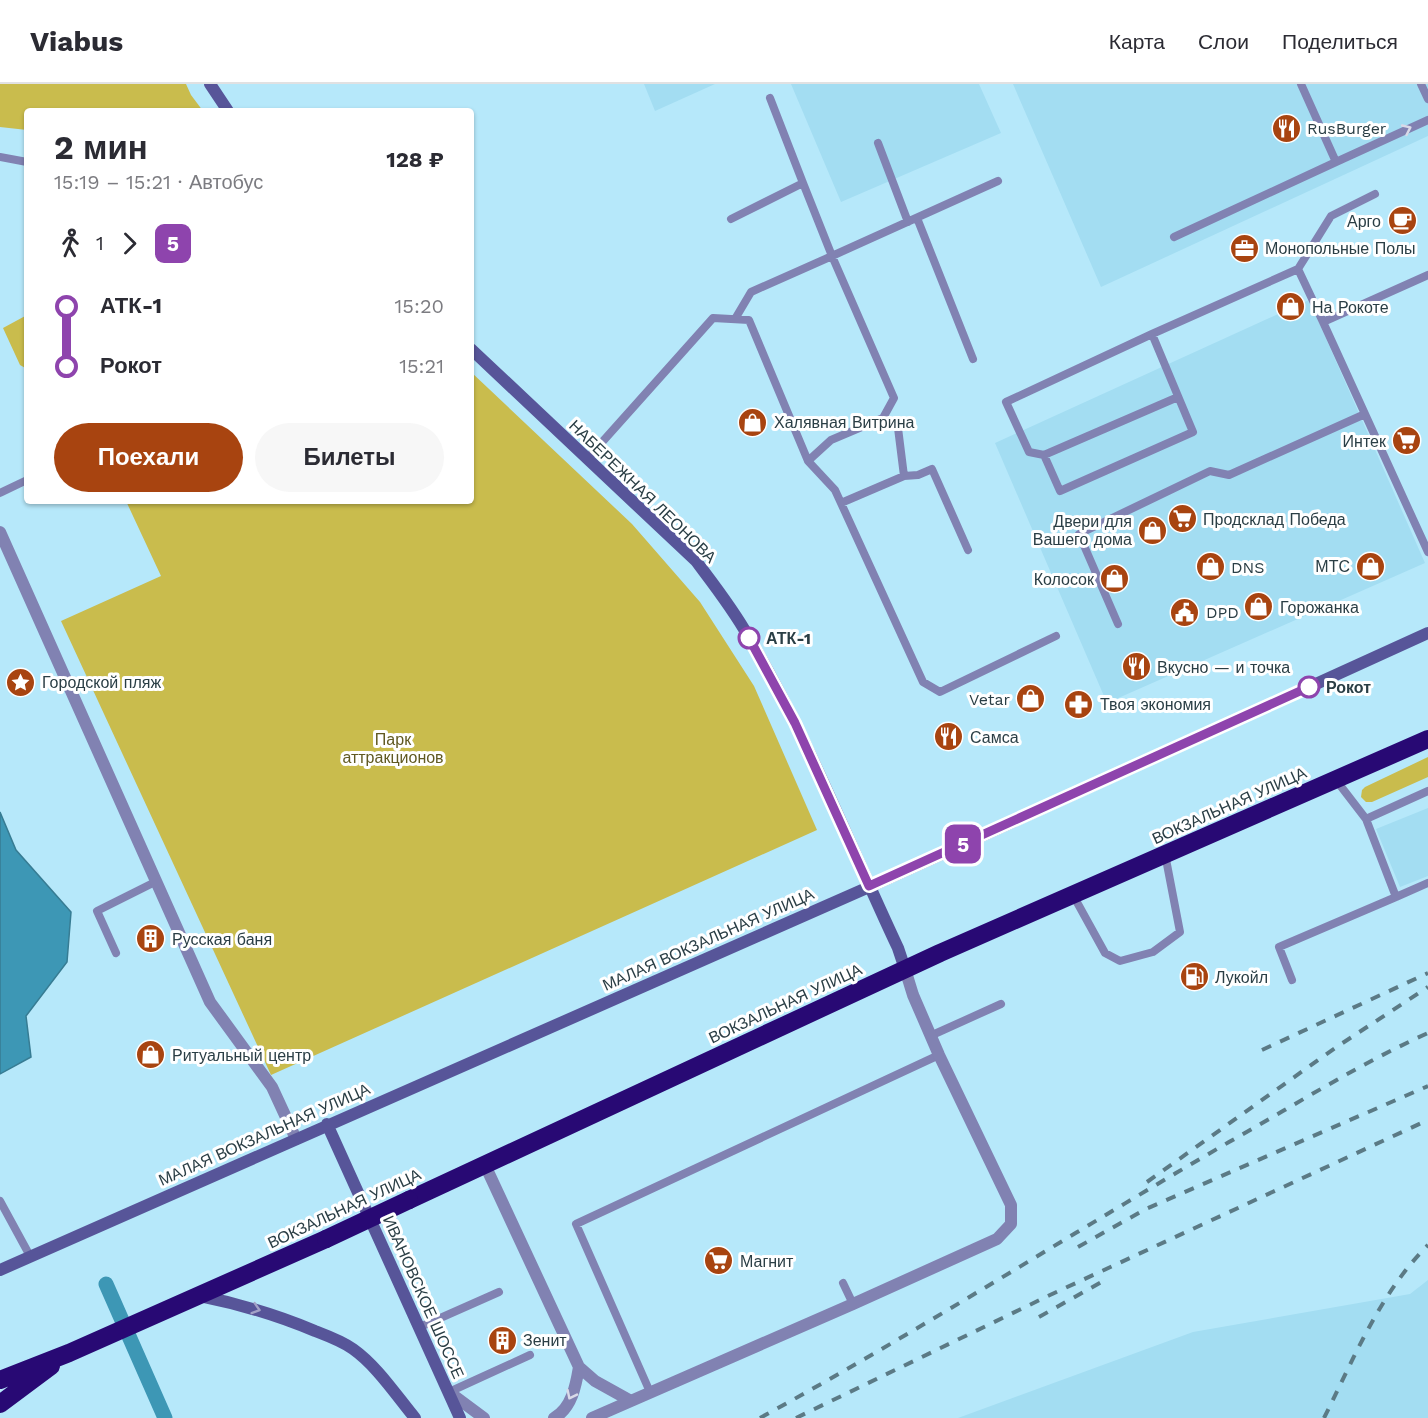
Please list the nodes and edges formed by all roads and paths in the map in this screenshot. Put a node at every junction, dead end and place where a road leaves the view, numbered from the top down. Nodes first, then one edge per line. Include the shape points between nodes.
1 (210, 84) edge
2 (1301, 84) edge
3 (1421, 84) edge
4 (770, 98) dead end
5 (1428, 99) edge
6 (226, 108) edge
7 (1428, 120) edge
8 (878, 143) dead end
9 (0, 157) edge
10 (24, 161) edge
11 (1336, 162) junction
12 (998, 181) dead end
13 (803, 183) junction
14 (1375, 194) dead end
15 (731, 219) dead end
16 (912, 220) junction
17 (1174, 237) dead end
18 (832, 256) junction
19 (1299, 269) junction
20 (1428, 275) edge
21 (735, 319) junction
22 (1323, 322) junction
23 (1152, 334) junction
24 (474, 352) edge
25 (973, 359) dead end
26 (1178, 397) junction
27 (1365, 414) junction
28 (883, 418) junction
29 (1044, 455) junction
30 (587, 459) junction
31 (808, 461) junction
32 (904, 476) junction
33 (24, 481) edge
34 (0, 493) edge
35 (841, 503) junction
36 (0, 532) edge
37 (968, 550) dead end
38 (1428, 552) edge
39 (1118, 624) dead end
40 (1428, 633) edge
41 (1056, 636) dead end
42 (1428, 739) edge
43 (1336, 779) junction
44 (1428, 791) edge
45 (1366, 819) junction
46 (1165, 854) junction
47 (155, 882) junction
48 (1428, 883) edge
49 (869, 886) junction
50 (1072, 895) junction
51 (1396, 897) junction
52 (116, 953) dead end
53 (905, 969) junction
54 (1292, 980) dead end
55 (1001, 1004) dead end
56 (930, 1036) junction
57 (939, 1055) junction
58 (327, 1124) junction
59 (296, 1139) junction
60 (485, 1165) junction
61 (0, 1201) edge
62 (30, 1256) junction
63 (0, 1270) edge
64 (843, 1283) dead end
65 (499, 1292) dead end
66 (199, 1295) junction
67 (853, 1304) junction
68 (420, 1327) junction
69 (69, 1353) junction
70 (530, 1355) dead end
71 (579, 1366) junction
72 (0, 1380) edge
73 (449, 1392) junction
74 (650, 1392) junction
75 (631, 1401) junction
76 (0, 1404) edge
77 (415, 1418) edge
78 (460, 1418) edge
79 (484, 1418) edge
80 (554, 1418) edge
81 (592, 1418) edge

1 - 6 main road
2 - 11 lane
3 - 5 lane
4 - 13 lane
11 -> 7 lane
8 - 16 lane
9 - 10 lane
11 - 17 lane
12 - 16 lane
13 - 15 lane
13 - 18 lane
14 - 19 lane via 1331,216
16 - 18 lane
16 - 25 lane
18 - 21 lane via 751,292
18 - 28 lane via 894,398
19 - 22 lane
19 - 23 lane
20 - 22 lane
21 - 30 lane via 713,318
21 - 31 lane via 749,320
22 - 27 lane
23 - 26 lane
23 - 29 lane via 1006,402 1029,452
24 - 30 main road, НАБЕРЕЖНАЯ ЛЕОНОВА
26 - 29 lane
26 - 29 lane via 1193,432 1060,491
27 - 38 lane
27 - 39 lane via 1229,475 1210,471 1079,534
28 - 31 lane via 831,440
28 - 32 lane via 898,428
30 - 49 main road, НАБЕРЕЖНАЯ ЛЕОНОВА via 696,561 747,633 795,723
31 - 35 lane via 835,490
32 - 35 lane
32 - 37 lane via 932,468
33 - 34 lane
35 - 41 lane via 923,682 939,692
36 - 47 street
40 - 49 main road, МАЛАЯ ВОКЗАЛЬНАЯ УЛИЦА
42 - 43 highway, ВОКЗАЛЬНАЯ УЛИЦА
43 - 45 lane
43 - 46 highway, ВОКЗАЛЬНАЯ УЛИЦА
44 - 45 lane
45 - 51 lane
46 - 50 highway, ВОКЗАЛЬНАЯ УЛИЦА
46 - 50 lane via 1180,932 1153,952 1120,961 1106,953
47 - 52 lane via 97,911
47 - 59 street via 210,1002 272,1087
48 - 51 lane
49 - 53 main road, НАБЕРЕЖНАЯ ЛЕОНОВА
49 - 58 main road, МАЛАЯ ВОКЗАЛЬНАЯ УЛИЦА
50 - 53 highway, ВОКЗАЛЬНАЯ УЛИЦА
51 - 54 lane via 1279,947
53 - 56 street
53 - 60 highway, ВОКЗАЛЬНАЯ УЛИЦА
55 - 56 lane
56 - 57 street
57 - 67 street via 1011,1205 1011,1224 997,1239
57 - 74 lane via 576,1224
58 - 59 main road, МАЛАЯ ВОКЗАЛЬНАЯ УЛИЦА
58 - 68 main road, ИВАНОВСКОЕ ШОССЕ
59 - 62 main road, МАЛАЯ ВОКЗАЛЬНАЯ УЛИЦА
60 - 66 highway, ВОКЗАЛЬНАЯ УЛИЦА, bridge
60 - 71 street
61 - 62 lane
62 - 63 main road, МАЛАЯ ВОКЗАЛЬНАЯ УЛИЦА
64 - 67 lane
65 - 68 lane
66 - 69 highway, ВОКЗАЛЬНАЯ УЛИЦА
66 -> 77 main road via 284,1318 353,1349
67 - 74 street
68 - 73 main road, ИВАНОВСКОЕ ШОССЕ
69 - 72 highway
69 - 76 highway
70 - 73 lane
71 - 75 street via 595,1381
71 -> 80 street via 575,1393
73 - 78 main road, ИВАНОВСКОЕ ШОССЕ
73 - 79 street
74 - 75 street
75 - 81 street

